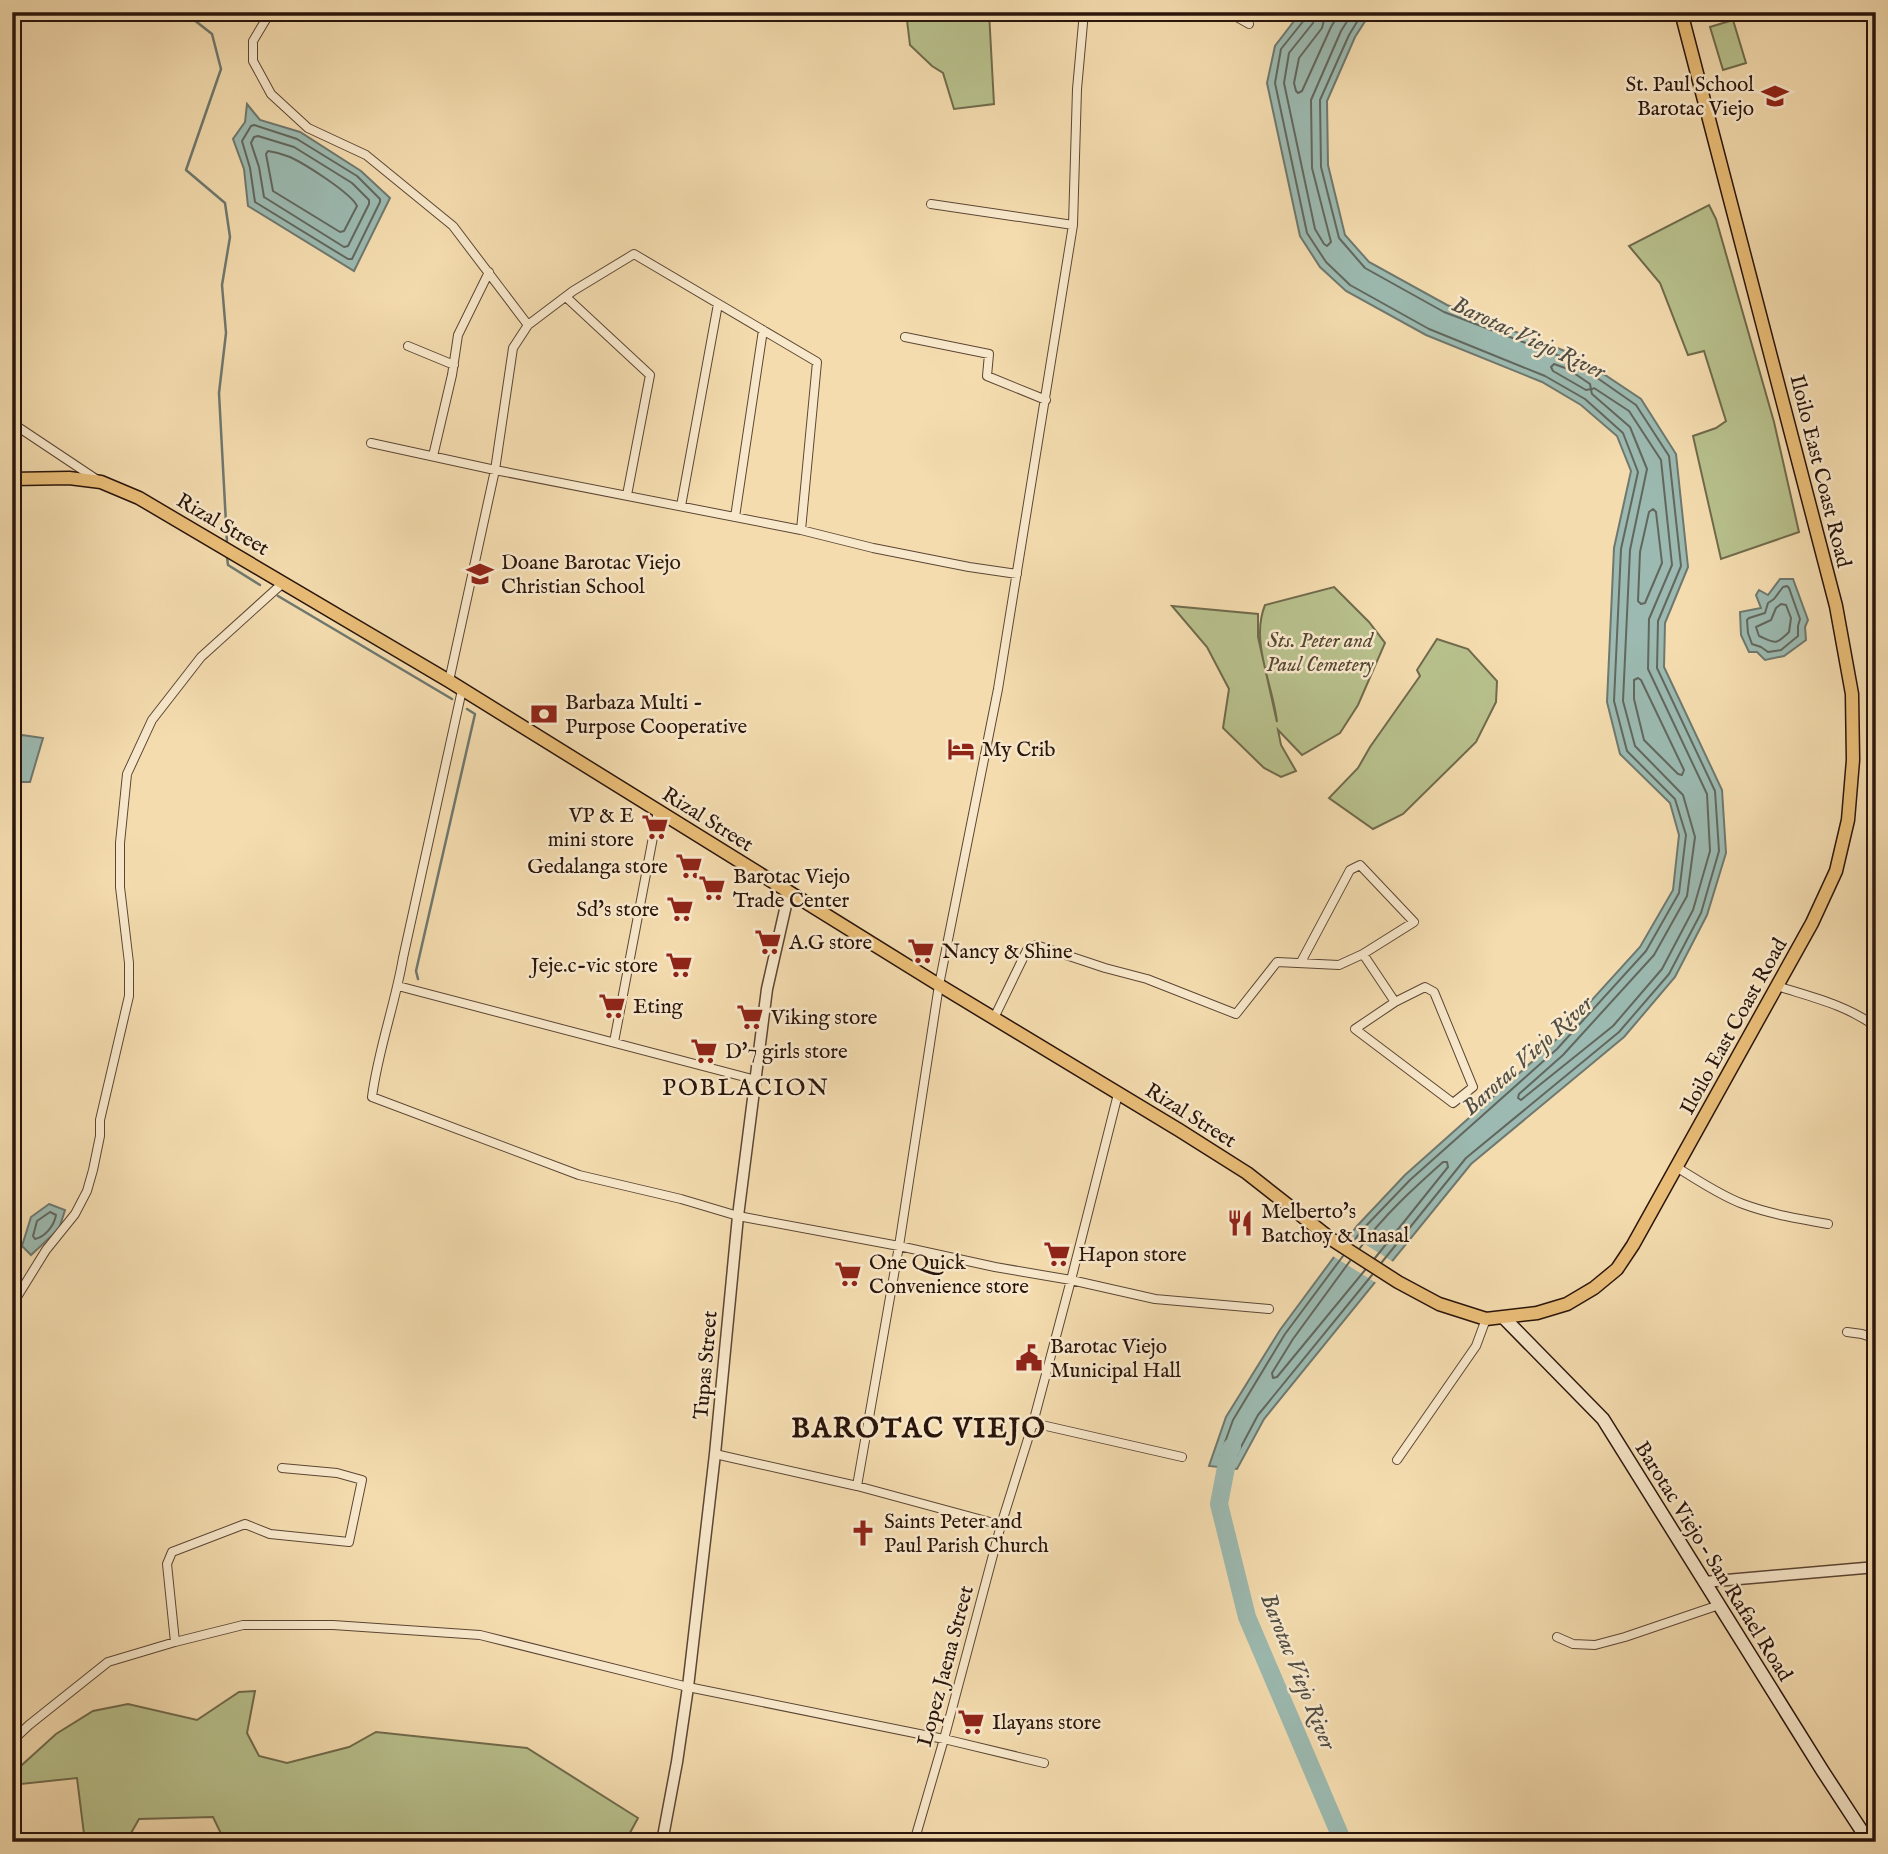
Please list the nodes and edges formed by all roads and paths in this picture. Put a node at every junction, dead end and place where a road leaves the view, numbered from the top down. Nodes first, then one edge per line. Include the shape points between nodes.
1 (273, 12) edge
2 (1084, 12) edge
3 (1228, 12) edge
4 (1681, 12) edge
5 (1249, 24) dead end
6 (931, 204) dead end
7 (1073, 225) junction
8 (489, 272) junction
9 (566, 297) junction
10 (718, 304) junction
11 (528, 325) junction
12 (763, 330) junction
13 (905, 337) dead end
14 (408, 346) dead end
15 (454, 365) junction
16 (1046, 400) junction
17 (12, 423) edge
18 (371, 443) dead end
19 (433, 456) junction
20 (495, 470) junction
21 (12, 479) edge
22 (101, 482) junction
23 (627, 495) junction
24 (681, 506) junction
25 (735, 517) junction
26 (802, 530) junction
27 (1017, 574) junction
28 (284, 582) junction
29 (449, 681) junction
30 (462, 690) junction
31 (659, 811) junction
32 (789, 892) junction
33 (1363, 954) junction
34 (1301, 962) junction
35 (939, 985) junction
36 (398, 986) junction
37 (1777, 986) junction
38 (1395, 1002) junction
39 (994, 1018) junction
40 (1876, 1027) edge
41 (614, 1042) junction
42 (756, 1080) junction
43 (1118, 1094) junction
44 (1676, 1167) junction
45 (738, 1216) junction
46 (1828, 1224) dead end
47 (899, 1246) junction
48 (1071, 1280) junction
49 (12, 1304) edge
50 (1269, 1309) dead end
51 (1504, 1318) junction
52 (1486, 1319) junction
53 (1847, 1332) dead end
54 (1876, 1339) edge
55 (1033, 1423) junction
56 (716, 1454) junction
57 (1182, 1457) dead end
58 (1397, 1460) dead end
59 (282, 1468) dead end
60 (857, 1486) junction
61 (1001, 1525) junction
62 (1876, 1567) edge
63 (1704, 1583) junction
64 (1720, 1605) junction
65 (1557, 1637) dead end
66 (175, 1642) junction
67 (688, 1687) junction
68 (944, 1740) junction
69 (12, 1741) edge
70 (1044, 1763) dead end
71 (662, 1842) edge
72 (914, 1842) edge
73 (1870, 1842) edge

1 - 8 street via 253,41 253,61 271,94 308,128 366,155 431,208 453,226
2 - 7 street
3 - 5 street
4 - 37 main road, Iloilo East Coast Road via 1836,606 1852,694 1848,820 1836,870
6 - 7 street
7 - 16 street
8 - 11 street
8 - 15 street via 458,335
9 - 10 street via 634,254
9 - 11 street
9 - 23 street via 650,375
10 - 12 street
10 - 24 street
11 - 20 street via 513,348
12 - 25 street
12 - 26 street via 817,362
13 - 16 street via 989,354 987,376
14 - 15 street
15 - 19 street
16 - 27 street
17 - 22 street
18 - 19 street
19 - 20 street
20 - 23 street
20 - 29 street
21 - 22 main road
22 - 28 main road, Rizal Street via 139,498
23 - 24 street
24 - 25 street
25 - 26 street
26 - 27 street
27 - 35 street
28 - 29 main road, Rizal Street
28 - 49 street via 201,657 152,720 127,774 120,887 128,996 93,1170 75,1214
29 - 30 main road, Rizal Street
30 - 31 main road, Rizal Street
30 - 36 street
31 - 32 main road, Rizal Street
31 - 41 street
32 - 35 main road, Rizal Street
32 - 42 street, Tupas Street via 767,989
33 - 34 street via 1339,965
33 - 34 street via 1414,922 1360,865 1350,870
33 - 38 street
34 - 39 street via 1277,962 1236,1014 1147,979 1036,945 1027,950
35 - 39 main road, Rizal Street
35 - 47 street
36 - 41 street
36 - 45 street via 372,1097 579,1175
37 - 40 street via 1834,1004
37 - 44 main road, Iloilo East Coast Road
38 - 38 street via 1425,986 1434,992 1473,1087 1453,1103 1354,1029
39 - 43 main road, Rizal Street
41 - 42 street
42 - 45 street, Tupas Street
43 - 48 street, Lopez Jaena Street
43 - 52 main road, Rizal Street via 1247,1173 1331,1239 1398,1282 1439,1304
44 - 46 street via 1741,1203
44 - 51 main road, Iloilo East Coast Road via 1617,1269 1567,1304
45 - 47 street
45 - 56 street, Tupas Street
47 - 48 street
47 - 60 street
48 - 50 street via 1155,1299
48 - 55 street, Lopez Jaena Street
51 - 52 main road, Rizal Street
51 - 63 main road, Barotac Viejo – San Rafael Road via 1603,1419
52 - 58 street via 1476,1346
53 - 54 street
55 - 57 street
55 - 61 street, Lopez Jaena Street
56 - 60 street
56 - 67 street, Tupas Street
59 - 66 street via 362,1480 349,1542 270,1534 246,1524 172,1552 167,1563
60 - 61 street
61 - 68 street, Lopez Jaena Street
62 - 63 street
63 - 64 main road, Barotac Viejo – San Rafael Road
64 - 65 street via 1595,1645 1573,1644
64 - 73 main road, Barotac Viejo – San Rafael Road
66 - 67 street via 243,1625 333,1625 480,1635
66 - 69 street via 108,1662
67 - 68 street
67 - 71 street, Tupas Street
68 - 70 street
68 - 72 street, Lopez Jaena Street

